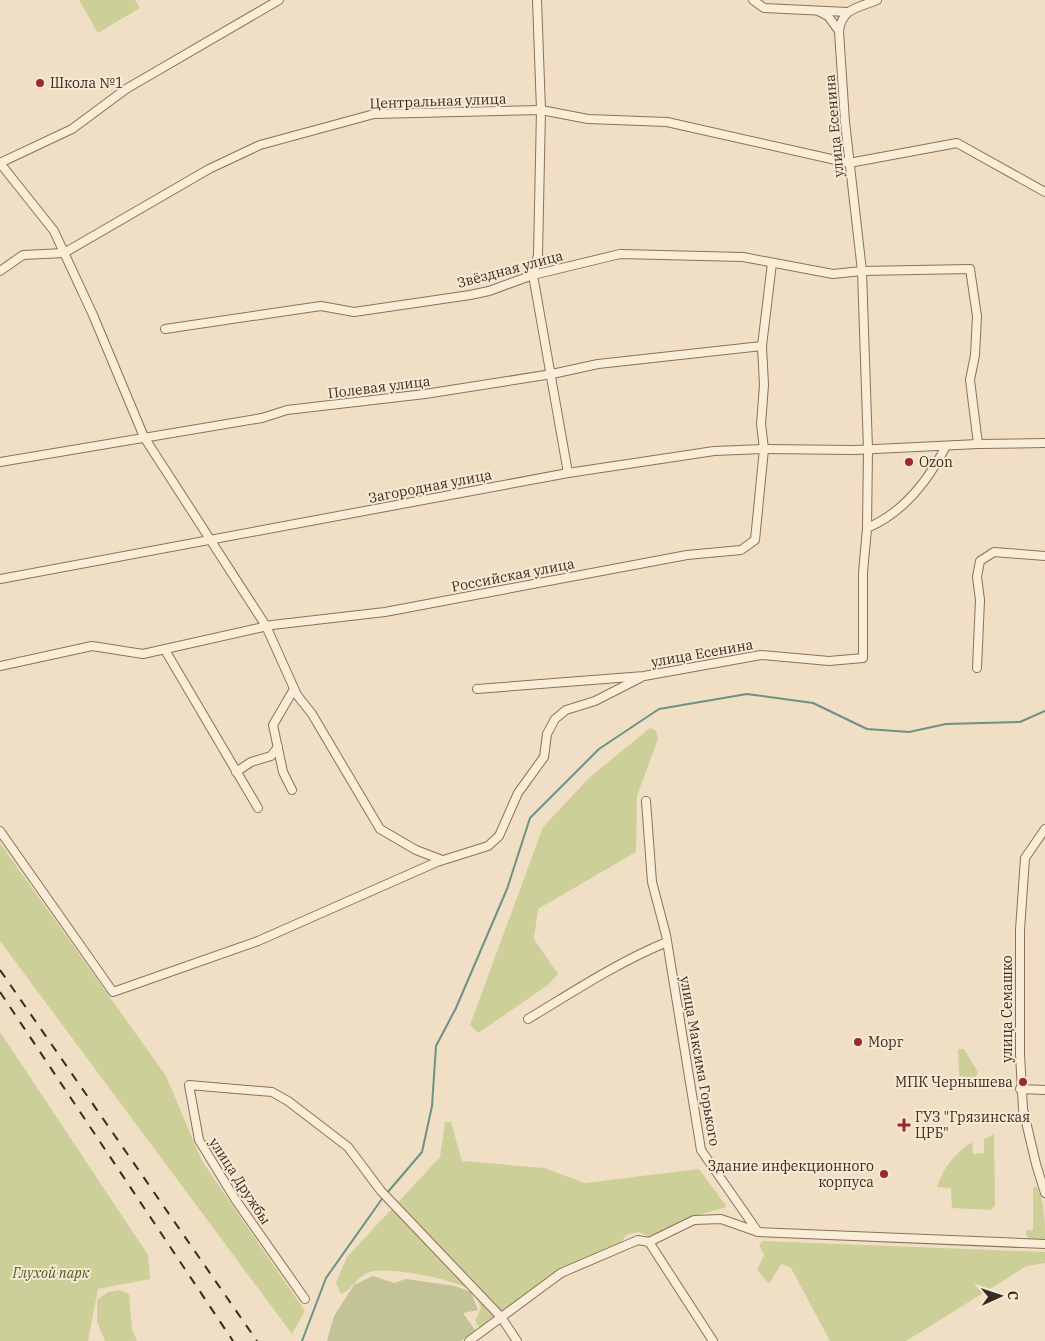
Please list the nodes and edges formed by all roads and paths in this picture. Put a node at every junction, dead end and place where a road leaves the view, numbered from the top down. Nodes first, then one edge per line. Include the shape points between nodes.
1 (279, 0) edge
2 (537, 0) edge
3 (753, 0) edge
4 (878, 0) edge
5 (816, 10) junction
6 (848, 12) junction
7 (840, 32) junction
8 (541, 110) junction
9 (0, 163) edge
10 (850, 163) junction
11 (1045, 192) edge
12 (64, 253) junction
13 (772, 263) junction
14 (0, 271) edge
15 (862, 271) junction
16 (533, 275) junction
17 (165, 329) dead end
18 (762, 346) junction
19 (552, 374) junction
20 (144, 437) junction
21 (978, 444) junction
22 (1045, 444) edge
23 (946, 446) junction
24 (764, 449) junction
25 (868, 449) junction
26 (0, 462) edge
27 (568, 473) junction
28 (867, 528) junction
29 (211, 540) junction
30 (1045, 556) edge
31 (0, 580) edge
32 (266, 626) junction
33 (165, 650) junction
34 (0, 666) edge
35 (977, 668) dead end
36 (644, 676) junction
37 (294, 689) junction
38 (477, 689) dead end
39 (278, 747) junction
40 (236, 772) junction
41 (292, 790) dead end
42 (646, 801) dead end
43 (258, 808) dead end
44 (1045, 829) edge
45 (0, 831) edge
46 (442, 860) junction
47 (667, 942) junction
48 (528, 1019) dead end
49 (1020, 1089) junction
50 (1045, 1090) edge
51 (1045, 1193) edge
52 (758, 1232) junction
53 (649, 1242) junction
54 (1045, 1244) edge
55 (305, 1299) dead end
56 (501, 1317) junction
57 (469, 1341) edge
58 (517, 1341) edge
59 (713, 1341) edge

1 - 9 street via 126,89 72,129
2 - 8 street
3 - 5 street via 764,8
4 - 6 street
5 - 6 street
5 - 7 street via 828,16
6 - 7 street, улица Есенина via 841,20
7 - 10 street, улица Есенина
8 - 10 street, Центральная улица via 588,119 667,122
8 - 12 street, Центральная улица via 374,114 260,145 209,169
8 - 16 street via 538,255
9 - 12 street via 54,231
10 - 11 street via 957,142
10 - 15 street, улица Есенина
12 - 14 street, Центральная улица via 23,255
12 - 20 street
13 - 15 street, Звёздная улица via 833,274
13 - 16 street, Звёздная улица via 743,257 620,254
13 - 18 street, Российская улица
15 - 21 street via 970,269 977,316 970,380
15 - 25 street, улица Есенина
16 - 17 street, Звёздная улица via 489,290 451,298 354,312 321,306
16 - 19 street
18 - 19 street, Полевая улица via 598,364
18 - 24 street, Российская улица via 761,424
19 - 20 street, Полевая улица via 425,394 287,410 262,418
19 - 27 street
20 - 26 street, Полевая улица
20 - 29 street
21 - 22 street
21 - 23 street
23 - 25 street
23 - 28 street via 910,499 884,521
24 - 25 street, Загородная улица
24 - 27 street, Загородная улица via 714,451
24 - 32 street, Российская улица via 755,540 741,550 687,555 385,612
25 - 28 street, улица Есенина
27 - 29 street, Загородная улица
28 - 36 street, улица Есенина via 863,573 863,658 829,661 761,655
29 - 31 street, Загородная улица
29 - 32 street
30 - 35 street via 994,552 980,561 977,577 980,600
32 - 33 street, Российская улица
32 - 37 street
33 - 34 street, Российская улица via 143,654 92,646
33 - 40 street
36 - 38 street, улица Есенина
36 - 46 street via 595,701 566,710 555,719 547,734 544,756 518,793 499,836 488,846
37 - 39 street via 273,725
37 - 46 street via 380,829 416,850
39 - 40 street via 271,756 251,762
39 - 41 street via 283,772
40 - 43 street
42 - 47 street, улица Максима Горького via 652,882
44 - 49 street, улица Семашко via 1025,858 1020,930
45 - 46 street via 113,992 258,941
47 - 48 street via 584,985
47 - 52 street, улица Максима Горького via 701,1150
49 - 50 street
49 - 51 street, улица Семашко
52 - 53 street via 720,1219 694,1220
52 - 54 street
53 - 56 street via 638,1240 561,1273
53 - 59 street
55 - 56 street, улица Дружбы via 234,1200 199,1140 189,1084 272,1092 288,1101 348,1147 381,1191
56 - 57 street
56 - 58 street

